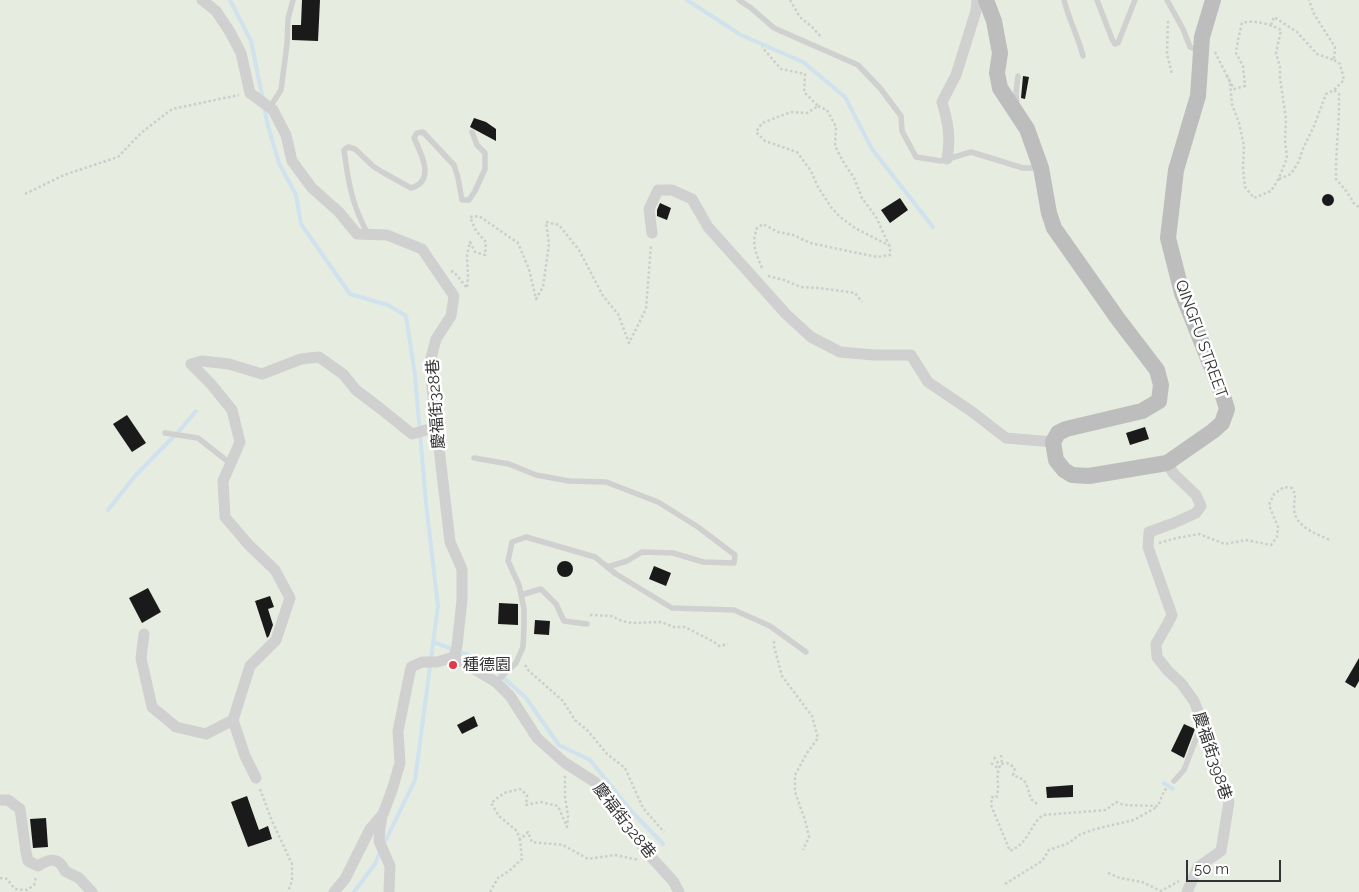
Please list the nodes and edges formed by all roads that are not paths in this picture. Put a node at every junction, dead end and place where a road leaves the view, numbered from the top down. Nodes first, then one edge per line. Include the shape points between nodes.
1 (202, 0) edge
2 (293, 0) edge
3 (739, 0) edge
4 (977, 0) edge
5 (986, 0) edge
6 (1064, 0) edge
7 (1097, 0) edge
8 (1135, 0) edge
9 (1213, 0) edge
10 (1168, 2) edge
11 (1202, 52) junction
12 (1083, 56) dead end
13 (1018, 76) dead end
14 (270, 107) junction
15 (1018, 114) junction
16 (472, 132) dead end
17 (947, 159) junction
18 (1041, 168) junction
19 (652, 234) road end
20 (368, 235) junction
21 (432, 428) junction
22 (165, 433) dead end
23 (1053, 442) junction
24 (474, 458) dead end
25 (1167, 463) junction
26 (231, 464) junction
27 (607, 567) junction
28 (521, 595) junction
29 (587, 624) dead end
30 (144, 634) dead end
31 (455, 652) junction
32 (806, 652) dead end
33 (496, 681) junction
34 (233, 720) junction
35 (1202, 721) junction
36 (256, 778) road end
37 (1174, 780) dead end
38 (0, 800) edge
39 (383, 814) junction
40 (92, 892) edge
41 (334, 892) edge
42 (389, 892) edge
43 (679, 892) edge
44 (1187, 892) edge

1 - 14 street, 慶福街328巷 via 216,10 234,39 254,95
2 - 14 lane via 281,90
3 - 17 lane via 774,28 858,65 901,116 902,131 916,157
4 - 17 street via 956,75 942,102 948,125
5 - 15 street via 1000,53 997,73 1000,88
6 - 12 lane
7 - 8 lane via 1115,44
9 - 11 street, QINGFU STREET via 1202,37
10 - 11 lane via 1190,48
11 - 25 street, QINGFU STREET via 1198,96 1176,170 1168,238 1182,293 1227,409 1222,423
13 - 15 lane
14 - 20 street, 慶福街328巷 via 286,135 292,161 312,188 357,234
15 - 18 street
16 - 20 lane via 485,153 485,161 469,200 462,200 454,165 423,132 414,138 423,158 424,178 418,186 411,188 374,167 355,150 348,147 344,150 356,212
17 - 18 lane via 971,152 1023,168
18 - 23 street via 1054,228 1156,370 1161,385 1159,401 1142,411 1066,429 1058,433
19 - 23 street via 649,209 658,190 672,190 692,200 708,227 811,337 840,352 912,356 928,382 1006,438
20 - 21 street, 慶福街328巷 via 387,235 422,249 454,296 451,316 436,339 430,358
21 - 26 street, 慶福街328巷 via 412,434 320,357 301,359 262,374 228,364 202,361 191,364 232,410 240,442
21 - 31 street, 慶福街328巷 via 450,542 462,569 462,600
22 - 26 lane via 198,438
23 - 25 street, QINGFU STREET via 1056,460 1072,475 1089,476
24 - 27 lane via 509,464 536,475 606,482 658,502 735,555 734,563 703,562 673,553 642,552
25 - 35 street, 慶福街398巷 via 1196,495 1201,506 1196,513 1149,532 1148,547 1172,614 1156,644 1157,657 1194,701
26 - 34 street, 慶福街328巷 via 223,481 224,517 275,570 290,598 276,640 250,666
27 - 28 lane via 595,557 526,537 512,542 508,561
27 - 32 lane via 672,608 734,610 770,626
28 - 29 lane via 540,590 556,604 564,621
28 - 33 lane via 523,647 516,663
30 - 34 street via 142,658 152,707 176,727 206,734
31 - 33 street, 慶福街328巷
31 - 39 street via 438,662 422,662 411,667 398,731 400,763
33 - 43 street, 慶福街328巷 via 510,696 537,738 564,763 595,782
34 - 36 street
35 - 37 lane via 1184,770
35 - 44 street, 慶福街398巷 via 1229,802 1221,851 1198,867
38 - 40 street via 8,800 20,809 28,861 38,866 45,861 56,860
39 - 41 street via 370,829 345,879
39 - 42 street via 380,841 390,866

